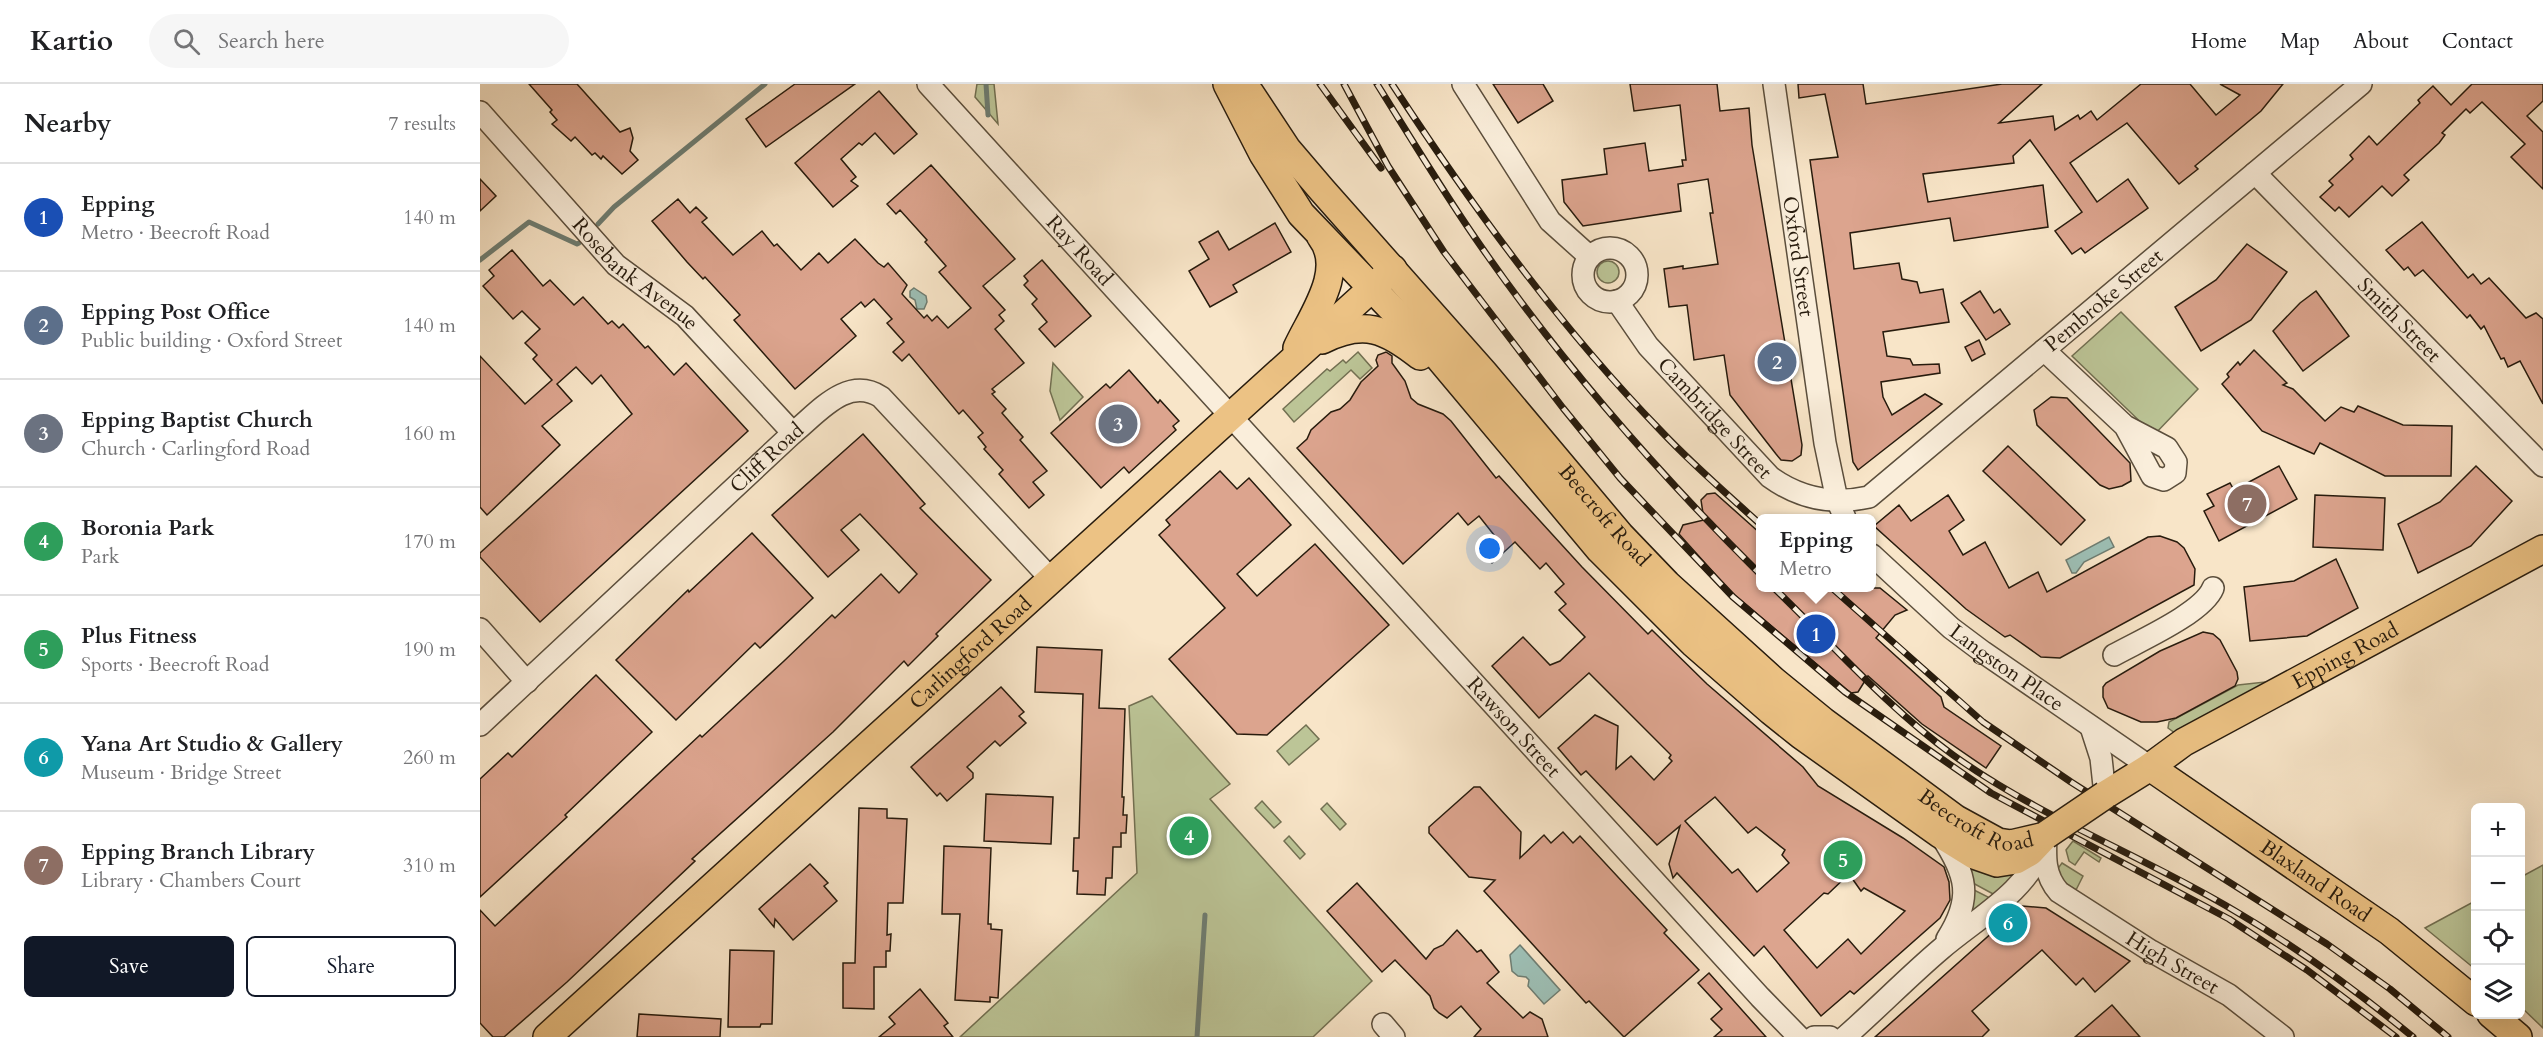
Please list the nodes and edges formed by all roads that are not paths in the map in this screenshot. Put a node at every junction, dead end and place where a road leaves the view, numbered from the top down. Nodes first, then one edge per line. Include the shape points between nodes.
1 (928, 84) edge
2 (1227, 84) edge
3 (1245, 84) edge
4 (1463, 84) edge
5 (1774, 84) edge
6 (2361, 84) edge
7 (480, 112) edge
8 (2255, 173) junction
9 (1313, 227) junction
10 (1590, 257) junction
11 (1393, 269) junction
12 (1371, 288) junction
13 (1617, 301) junction
14 (2044, 350) junction
15 (1291, 360) junction
16 (1471, 397) junction
17 (1230, 416) junction
18 (2125, 426) dead end
19 (793, 433) junction
20 (2543, 466) edge
21 (1841, 509) edge
22 (2543, 549) edge
23 (1876, 559) edge
24 (2543, 569) edge
25 (1051, 579) junction
26 (2213, 588) dead end
27 (480, 629) edge
28 (2114, 655) dead end
29 (527, 682) junction
30 (480, 725) edge
31 (2091, 727) junction
32 (2150, 767) junction
33 (2105, 795) junction
34 (1940, 834) junction
35 (2046, 836) junction
36 (2015, 888) junction
37 (2059, 892) junction
38 (1940, 950) junction
39 (2471, 999) edge
40 (2497, 1019) edge
41 (548, 1037) edge
42 (1799, 1037) edge
43 (1814, 1037) edge
44 (1830, 1037) edge
45 (1845, 1037) edge
46 (2283, 1037) edge
47 (2518, 1037) edge

1 - 17 street, Ray Road
2 - 9 main road, Beecroft Road via 1279,180
3 - 11 main road, Beecroft Road via 1287,149
4 - 10 street via 1550,221
5 - 21 street, Oxford Street via 1825,443
6 - 8 street, Pembroke Street
7 - 19 street, Rosebank Avenue via 616,265 685,316
8 - 14 street, Pembroke Street
8 - 20 street, Smith Street
9 - 12 main road, Beecroft Road
9 - 15 main road via 1325,242 1330,266 1328,283
10 - 13 street via 1583,273 1587,289 1600,300
10 - 13 street via 1612,248 1633,260 1635,285
11 - 12 main road, Carlingford Road
11 - 35 main road, Beecroft Road via 1620,536 1774,681 1864,752 1987,837 2011,844
12 - 15 main road, Carlingford Road
12 - 16 main road, Beecroft Road via 1440,358
13 - 21 street, Cambridge Street via 1648,346 1770,477 1797,494
14 - 18 street
14 - 21 street, Pembroke Street via 1869,497
15 - 16 main road via 1332,335 1375,329 1399,340
15 - 17 main road, Carlingford Road
16 - 34 main road, Beecroft Road via 1585,532 1693,643 1793,729
17 - 25 main road, Carlingford Road
17 - 42 street, Rawson Street
19 - 25 street, Cliff Road via 836,397 860,390 872,392
19 - 29 street, Cliff Road
22 - 32 main road, Epping Road via 2184,742
23 - 31 street, Langston Place via 1952,628
24 - 32 main road, Epping Road via 2200,751
25 - 41 main road, Carlingford Road
26 - 28 street via 2194,609
27 - 29 street
29 - 30 street, Cliff Road
31 - 32 street, Langston Place
31 - 33 street via 2101,758
32 - 33 main road, Epping Road
32 - 39 main road, Blaxland Road via 2389,931
33 - 35 main road, Beecroft Road, bridge
34 - 35 main road, Beecroft Road via 1974,855 1997,862 2025,856
34 - 38 street, Beecroft Road via 1958,862 1965,888 1958,922
35 - 36 street via 2035,865
35 - 37 street via 2047,871
36 - 37 street, High Street via 2034,886
36 - 38 street
37 - 46 street, High Street via 2229,995
38 - 45 street
40 - 47 main road
43 - 44 street

